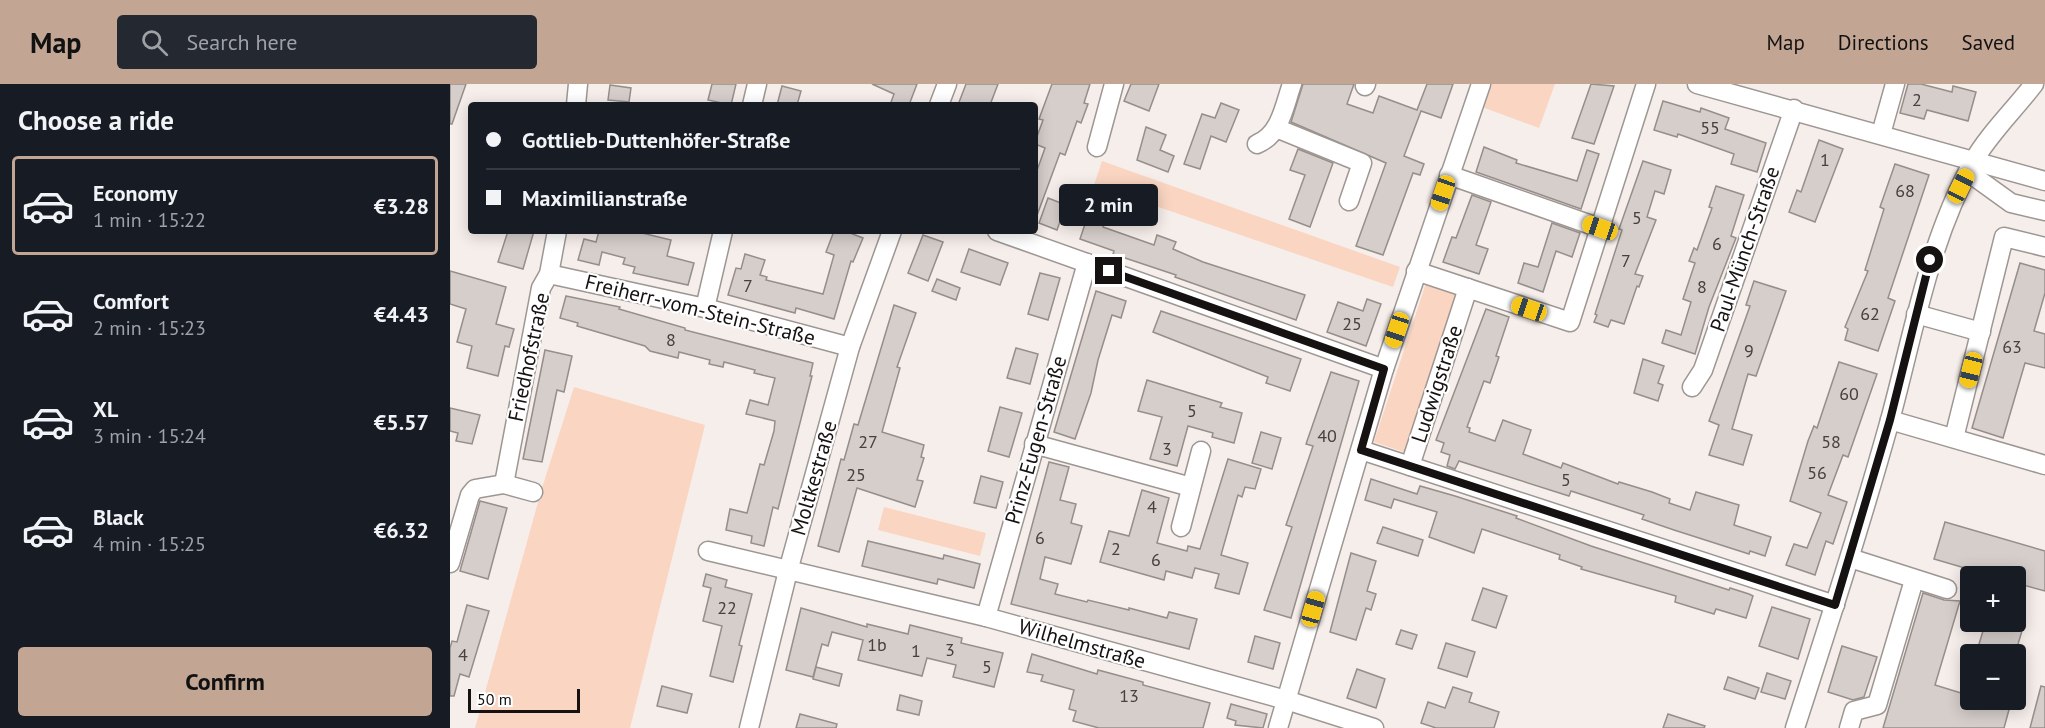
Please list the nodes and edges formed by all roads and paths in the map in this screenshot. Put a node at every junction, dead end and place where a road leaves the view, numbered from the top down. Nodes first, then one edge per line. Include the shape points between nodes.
1 (578, 84) edge
2 (757, 84) edge
3 (947, 84) edge
4 (1114, 84) edge
5 (1292, 84) edge
6 (1481, 84) edge
7 (1646, 84) edge
8 (1697, 84) edge
9 (1895, 84) edge
10 (2034, 84) edge
11 (1718, 87) edge
12 (576, 102) edge
13 (753, 102) edge
14 (940, 102) edge
15 (1794, 109) junction
16 (1276, 128) junction
17 (1881, 134) junction
18 (1257, 144) dead end
19 (1097, 147) dead end
20 (1971, 166) junction
21 (1449, 175) junction
22 (2045, 181) edge
23 (1349, 201) dead end
24 (2045, 211) edge
25 (1600, 228) junction
26 (556, 234) edge
27 (722, 234) edge
28 (891, 234) edge
29 (1005, 234) edge
30 (2045, 247) edge
31 (1087, 263) junction
32 (1416, 270) junction
33 (549, 274) junction
34 (1468, 288) junction
35 (705, 308) junction
36 (1916, 314) junction
37 (1981, 332) junction
38 (850, 347) junction
39 (1384, 369) junction
40 (1692, 387) dead end
41 (1890, 420) junction
42 (1954, 438) junction
43 (1035, 444) junction
44 (1361, 450) junction
45 (1201, 451) dead end
46 (2045, 465) edge
47 (1410, 466) junction
48 (504, 484) junction
49 (1191, 487) junction
50 (533, 492) dead end
51 (1181, 527) dead end
52 (708, 551) dead end
53 (1850, 558) junction
54 (450, 563) edge
55 (788, 571) junction
56 (1914, 580) junction
57 (1947, 589) dead end
58 (1835, 605) junction
59 (986, 617) junction
60 (1286, 700) junction
61 (749, 728) edge
62 (1278, 728) edge
63 (1374, 728) edge
64 (1796, 728) edge
65 (1849, 728) edge

1 - 12 street
2 - 13 street
3 - 14 street
4 - 19 street
5 - 16 street
6 - 21 street
7 - 25 street
8 - 11 street
9 - 17 street
10 - 20 street
11 - 15 street
15 - 17 street
15 - 40 street, Paul-Münch-Straße via 1703,370
16 - 18 street
16 - 23 street via 1362,163
17 - 20 street
20 - 22 street
20 - 24 street via 2011,203
20 - 36 street via 1930,260
21 - 25 street
21 - 32 street
25 - 34 street via 1570,322
26 - 33 street, Friedhofstraße
27 - 35 street
28 - 38 street, Moltkestraße
29 - 31 street
30 - 37 street via 2004,237
31 - 39 street
31 - 43 street, Prinz-Eugen-Straße
32 - 34 street
32 - 39 street
33 - 35 street, Freiherr-vom-Stein-Straße
33 - 48 street, Friedhofstraße via 542,288
34 - 47 street, Ludwigstraße
35 - 38 street, Freiherr-vom-Stein-Straße
36 - 37 street
36 - 41 street
37 - 42 street
38 - 55 street, Moltkestraße
39 - 44 street
41 - 42 street
41 - 53 street
42 - 46 street
43 - 49 street
43 - 59 street, Prinz-Eugen-Straße
44 - 47 street, Ludwigstraße
44 - 60 street
45 - 49 street
47 - 58 street
48 - 50 street
48 - 54 street via 475,489 470,495
49 - 51 street
52 - 55 street, Wilhelmstraße
53 - 56 street
53 - 58 street
55 - 59 street, Wilhelmstraße
55 - 61 street, Moltkestraße
56 - 57 street
56 - 65 street via 1877,705 1854,711
58 - 64 street
59 - 60 street, Wilhelmstraße
60 - 62 street
60 - 63 street, Wilhelmstraße

